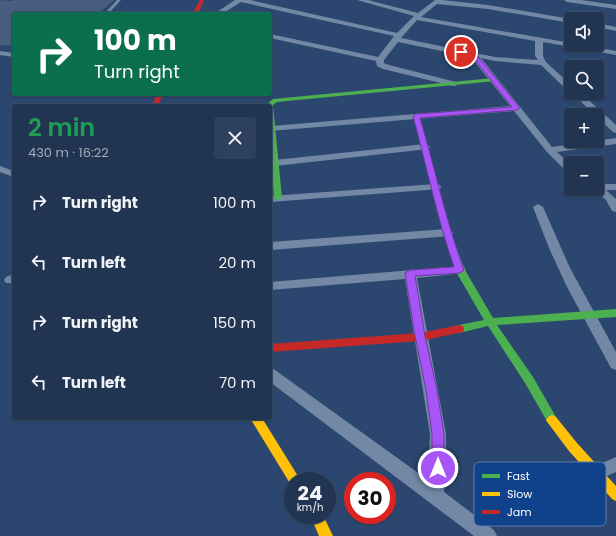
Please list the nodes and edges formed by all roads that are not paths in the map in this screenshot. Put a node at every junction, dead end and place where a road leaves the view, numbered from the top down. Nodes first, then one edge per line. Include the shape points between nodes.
1 (119, 0) edge
2 (202, 0) edge
3 (240, 0) edge
4 (360, 0) edge
5 (567, 0) edge
6 (438, 1) edge
7 (616, 7) edge
8 (108, 12) edge
9 (196, 12) edge
10 (220, 12) edge
11 (417, 16) junction
12 (564, 20) edge
13 (604, 26) edge
14 (616, 29) edge
15 (272, 36) edge
16 (396, 37) junction
17 (539, 40) junction
18 (0, 53) edge
19 (616, 53) edge
20 (12, 55) edge
21 (474, 55) junction
22 (380, 60) junction
23 (542, 63) junction
24 (494, 80) junction
25 (564, 83) edge
26 (453, 84) junction
27 (584, 100) edge
28 (270, 104) edge
29 (517, 108) junction
30 (416, 116) junction
31 (272, 129) joint
32 (616, 130) edge
33 (616, 141) edge
34 (425, 147) junction
35 (550, 150) junction
36 (275, 162) junction
37 (564, 163) edge
38 (0, 169) edge
39 (12, 173) edge
40 (436, 186) junction
41 (604, 187) edge
42 (616, 187) edge
43 (604, 193) edge
44 (274, 199) edge
45 (538, 207) dead end
46 (616, 209) edge
47 (447, 233) junction
48 (272, 246) edge
49 (460, 270) junction
50 (410, 273) junction
51 (272, 286) edge
52 (616, 313) edge
53 (588, 316) junction
54 (490, 322) junction
55 (420, 336) junction
56 (272, 348) edge
57 (616, 364) edge
58 (272, 375) edge
59 (257, 420) edge
60 (586, 462) edge
61 (616, 464) edge
62 (606, 468) edge
63 (289, 472) edge
64 (606, 484) edge
65 (435, 495) junction
66 (616, 495) edge
67 (320, 524) edge
68 (474, 525) edge
69 (475, 526) edge
70 (326, 536) edge
71 (488, 536) edge

1 - 8 lane
2 - 9 street
3 - 10 street
3 - 16 street
4 - 11 street
5 - 7 street
6 - 11 street
6 - 12 street
11 - 16 street
11 - 17 street
13 - 14 street
15 - 22 street
16 - 21 street
16 - 22 street
17 - 19 street
17 - 23 street via 539,56
18 - 20 street
21 - 23 street via 516,62
21 - 24 street
22 - 26 street via 380,64 386,67
23 - 25 street
24 - 26 street
24 - 29 street
26 - 28 street via 275,100
27 - 32 street
29 - 30 street
29 - 35 street
30 - 31 street
30 - 34 street
31 - 36 street
33 - 35 street
34 - 36 street
34 - 40 street
35 - 37 street
36 - 44 street
38 - 39 street
40 - 44 street
40 - 47 street
41 - 42 street
43 - 46 street
45 - 53 street via 549,236
47 - 48 street
47 - 49 street
49 - 50 street
49 - 54 street
50 - 51 street
50 - 55 street
52 - 53 street
53 - 54 street
53 - 57 street
54 - 55 street
54 - 60 street via 529,380 550,417
55 - 56 street
55 - 65 street via 438,434
58 - 65 street
59 - 63 street
61 - 62 street
64 - 66 street
65 - 68 street
67 - 70 street
69 - 71 street

